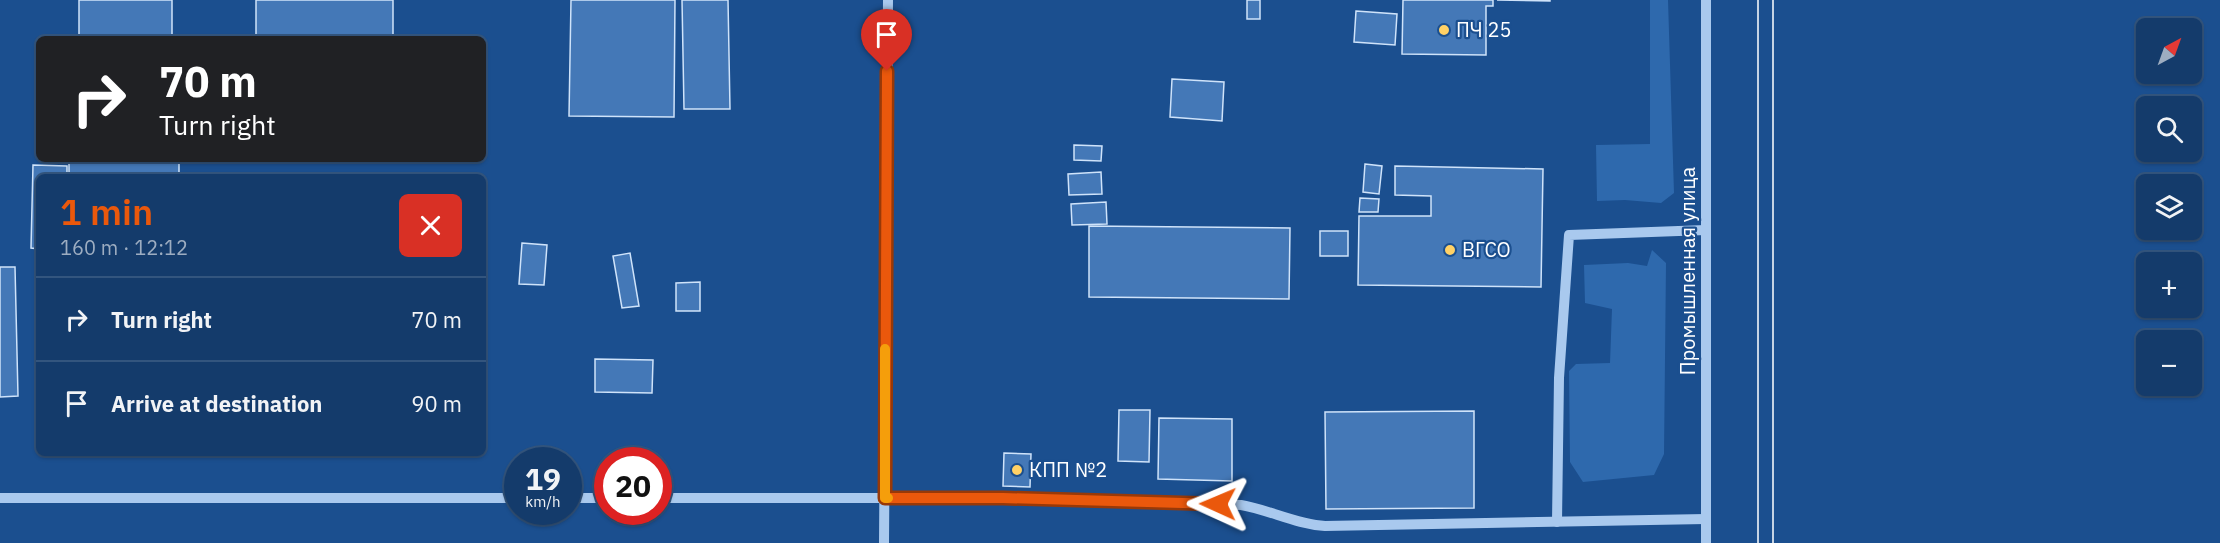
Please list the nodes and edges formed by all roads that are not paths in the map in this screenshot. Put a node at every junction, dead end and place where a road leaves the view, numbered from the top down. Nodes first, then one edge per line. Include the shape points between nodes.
1 (888, 0) edge
2 (1706, 0) edge
3 (1706, 230) junction
4 (0, 498) edge
5 (504, 498) edge
6 (672, 498) edge
7 (885, 498) junction
8 (1706, 519) junction
9 (1557, 522) junction
10 (884, 543) edge
11 (1706, 543) edge

1 - 7 street
2 - 3 street, Промышленная улица
3 - 8 street, Промышленная улица
3 - 9 street via 1569,235 1560,378
4 - 5 street
6 - 7 street
7 - 9 street via 1241,504 1300,523 1325,526
7 - 10 street
8 - 9 street
8 - 11 street, Промышленная улица

